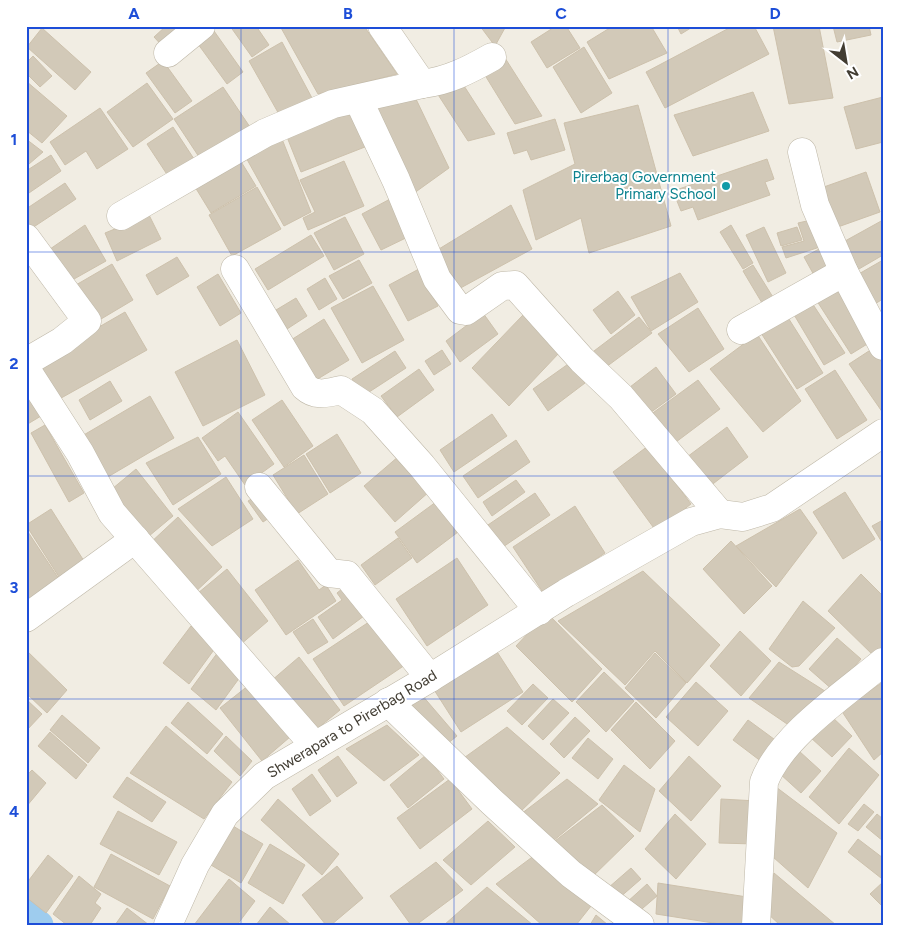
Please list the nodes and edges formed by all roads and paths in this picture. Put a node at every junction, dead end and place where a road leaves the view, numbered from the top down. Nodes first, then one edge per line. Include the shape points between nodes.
1 (201, 26) edge
2 (382, 26) edge
3 (168, 53) dead end
4 (492, 57) dead end
5 (422, 84) junction
6 (358, 99) junction
7 (802, 152) dead end
8 (121, 216) dead end
9 (26, 238) edge
10 (234, 270) dead end
11 (844, 272) junction
12 (741, 330) dead end
13 (883, 346) edge
14 (26, 362) edge
15 (26, 370) edge
16 (883, 433) edge
17 (259, 487) dead end
18 (720, 514) junction
19 (135, 539) junction
20 (539, 611) junction
21 (26, 618) edge
22 (883, 662) edge
23 (430, 678) junction
24 (388, 702) junction
25 (315, 746) junction
26 (168, 925) edge
27 (640, 925) edge
28 (756, 925) edge

1 - 3 street
2 - 5 street
4 - 5 street via 466,72 439,82
5 - 6 street
6 - 8 street via 334,104 265,133
6 - 18 street via 437,279 460,310 466,311 502,286 515,285 582,360 621,397
7 - 11 street via 815,206
9 - 14 street via 87,321 62,341
10 - 20 street via 305,387 322,395 341,390 373,411 422,466
11 - 12 street
11 - 13 street
15 - 19 street via 80,453 112,513
16 - 18 street via 772,508 743,517
17 - 23 street via 329,573 347,575
18 - 20 street, Shwerapara to Pirerbag Road via 691,522
19 - 21 street
19 - 25 street
20 - 23 street, Shwerapara to Pirerbag Road
22 - 28 street via 808,725 781,751 770,767 764,782
23 - 24 street, Shwerapara to Pirerbag Road
24 - 25 street, Shwerapara to Pirerbag Road
24 - 27 street via 571,874
25 - 26 street, Shwerapara to Pirerbag Road via 264,776 225,814 195,865

